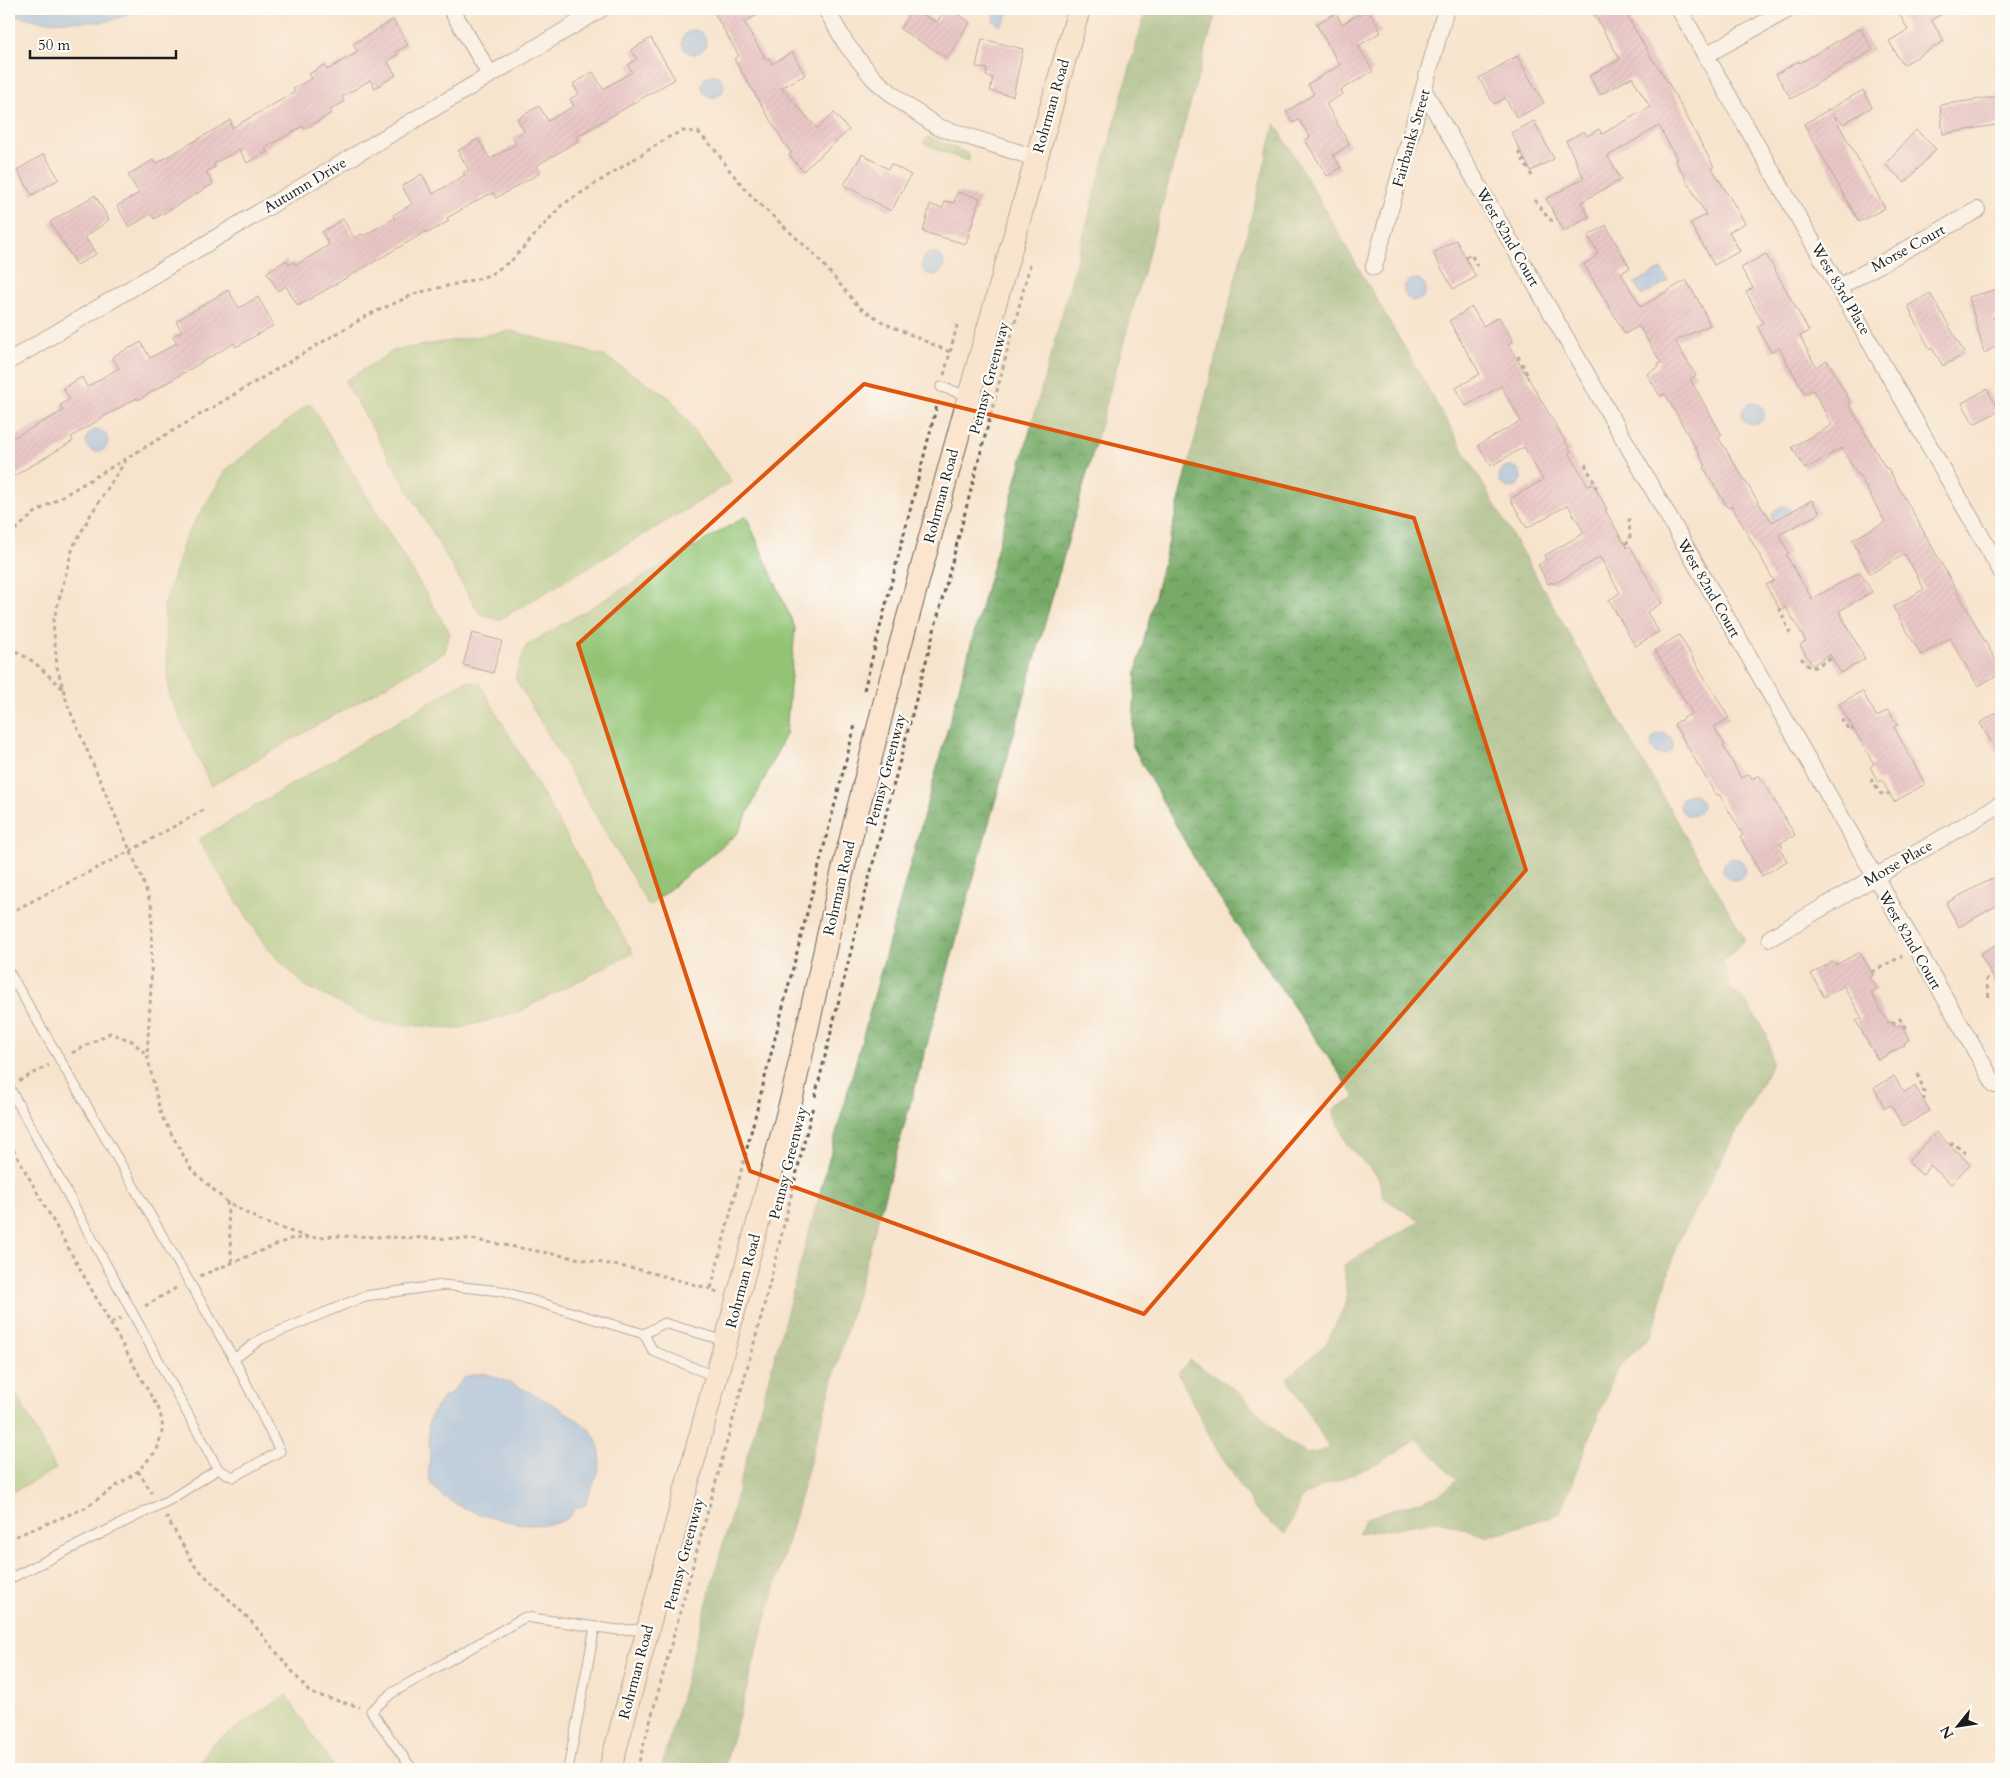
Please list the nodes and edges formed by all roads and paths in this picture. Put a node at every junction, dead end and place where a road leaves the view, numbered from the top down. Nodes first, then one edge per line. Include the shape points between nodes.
1 (451, 9) edge
2 (601, 9) edge
3 (826, 9) edge
4 (1079, 9) edge
5 (1446, 9) edge
6 (1679, 9) edge
7 (1789, 9) edge
8 (1706, 55) junction
9 (490, 74) junction
10 (1424, 91) junction
11 (1520, 152) dead end
12 (1036, 158) junction
13 (1532, 176) dead end
14 (1535, 200) dead end
15 (1977, 210) dead end
16 (1557, 219) dead end
17 (1032, 257) dead end
18 (1466, 257) dead end
19 (1477, 266) dead end
20 (1374, 267) dead end
21 (1839, 287) junction
22 (950, 352) dead end
23 (1518, 356) dead end
24 (9, 361) edge
25 (1527, 378) dead end
26 (941, 387) dead end
27 (969, 396) junction
28 (127, 458) junction
29 (1584, 464) dead end
30 (1595, 488) dead end
31 (1630, 515) dead end
32 (9, 535) edge
33 (1625, 544) dead end
34 (2001, 571) edge
35 (1779, 608) dead end
36 (1790, 633) dead end
37 (9, 647) edge
38 (1801, 658) dead end
39 (1832, 658) dead end
40 (63, 689) junction
41 (1841, 719) dead end
42 (1853, 729) dead end
43 (1871, 778) dead end
44 (1889, 793) dead end
45 (2001, 804) edge
46 (207, 808) dead end
47 (130, 851) junction
48 (1874, 877) junction
49 (9, 913) edge
50 (1770, 938) dead end
51 (1915, 948) junction
52 (9, 972) edge
53 (1872, 972) dead end
54 (1991, 974) dead end
55 (1989, 997) dead end
56 (1892, 1024) dead end
57 (1907, 1031) dead end
58 (110, 1033) dead end
59 (147, 1055) junction
60 (1918, 1074) dead end
61 (1995, 1085) dead end
62 (9, 1087) edge
63 (1924, 1100) dead end
64 (9, 1142) edge
65 (1950, 1145) dead end
66 (1966, 1154) dead end
67 (227, 1202) junction
68 (310, 1238) junction
69 (232, 1263) junction
70 (188, 1281) junction
71 (711, 1289) dead end
72 (133, 1312) junction
73 (111, 1323) junction
74 (644, 1334) junction
75 (726, 1340) junction
76 (234, 1359) junction
77 (717, 1377) junction
78 (218, 1469) junction
79 (138, 1471) junction
80 (160, 1505) junction
81 (9, 1539) edge
82 (9, 1579) edge
83 (595, 1627) junction
84 (648, 1629) junction
85 (371, 1711) junction
86 (412, 1769) edge
87 (568, 1769) edge
88 (610, 1769) edge
89 (636, 1769) edge

1 - 9 street
2 - 9 street, Autumn Drive
3 - 12 street via 846,44 874,79 904,104 938,126
4 - 12 street, Rohrman Road
5 - 10 street, Fairbanks Street
6 - 8 street, West 83rd Place
7 - 8 street
8 - 21 street, West 83rd Place
9 - 24 street, Autumn Drive
10 - 20 street, Fairbanks Street
10 - 48 street, West 82nd Court
11 - 13 path
12 - 27 street, Rohrman Road
14 - 16 path via 1549,219
15 - 21 street, Morse Court
17 - 89 path, Pennsy Greenway via 866,890 762,1314
18 - 19 path via 1471,254
21 - 34 street, West 83rd Place
22 - 28 path via 886,324 859,307 816,256 754,199 698,132 682,131 562,205 512,260 493,272 481,278 417,293 368,315
23 - 25 path
26 - 27 lane
27 - 75 street, Rohrman Road via 875,741 792,1097
28 - 32 path via 36,512
28 - 40 path via 73,547 53,622 57,667
29 - 30 path
31 - 33 path via 1630,540
35 - 36 path
37 - 40 path via 34,662
38 - 39 path via 1812,668
40 - 47 path
41 - 42 path via 1847,729
43 - 44 path via 1880,793
45 - 48 street, Morse Place
46 - 47 path
47 - 49 path
47 - 59 path via 152,908
48 - 50 street, Morse Place
48 - 51 street, West 82nd Court
51 - 53 path
51 - 61 street, West 82nd Court
52 - 70 lane
54 - 55 path via 1986,980
56 - 57 path via 1900,1019
58 - 59 path via 132,1041
59 - 67 path via 161,1115 191,1169
60 - 63 path
62 - 72 lane
64 - 73 path
65 - 66 path via 1956,1144
67 - 68 path via 263,1222
67 - 69 path
68 - 69 path via 290,1240
68 - 71 path via 471,1239 641,1270
69 - 70 path
70 - 72 path
70 - 76 lane
72 - 73 path
72 - 78 lane
73 - 79 path via 162,1420 158,1450
74 - 75 lane via 664,1323
74 - 76 lane via 501,1292 442,1284 364,1296 261,1340
74 - 77 lane via 654,1351
75 - 77 street, Rohrman Road
76 - 78 lane via 280,1451 233,1477
77 - 84 street, Rohrman Road
78 - 80 lane
79 - 80 path
79 - 81 path via 85,1508
80 - 82 lane
80 - 85 path via 195,1566 250,1620 310,1692
83 - 84 lane
83 - 85 lane via 525,1617 392,1693
83 - 87 lane
84 - 88 street, Rohrman Road
85 - 86 lane

